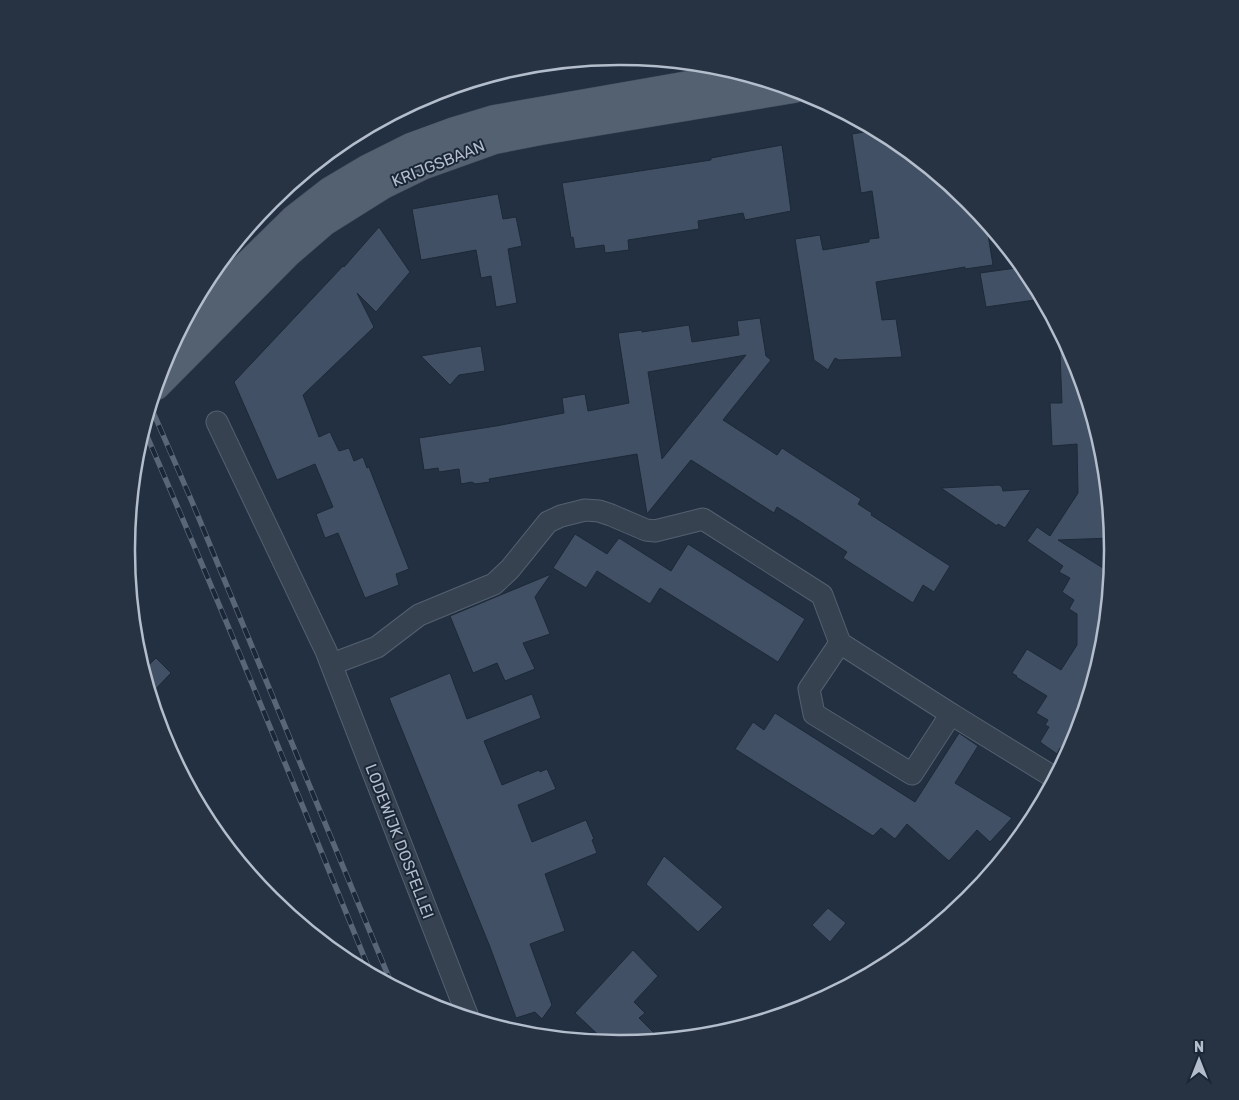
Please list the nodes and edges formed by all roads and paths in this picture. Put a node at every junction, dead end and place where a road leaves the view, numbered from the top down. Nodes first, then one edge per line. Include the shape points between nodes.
1 (729, 78) edge
2 (777, 92) edge
3 (194, 318) edge
4 (167, 375) edge
5 (217, 422) dead end
6 (840, 643) junction
7 (332, 664) junction
8 (951, 714) junction
9 (1049, 774) edge
10 (465, 1009) edge

1 - 3 main road, KRIJGSBAAN via 495,119 411,147 330,191 294,219
2 - 4 main road, KRIJGSBAAN via 494,140 424,165 383,185 324,222
5 - 7 street, LODEWIJK DOSFELLEI
6 - 7 street via 822,595 703,519 655,531 599,511 585,510 548,522 494,584 419,615 377,647
6 - 8 street
6 - 8 street via 809,689 814,714 912,774
7 - 10 street, LODEWIJK DOSFELLEI
8 - 9 street

